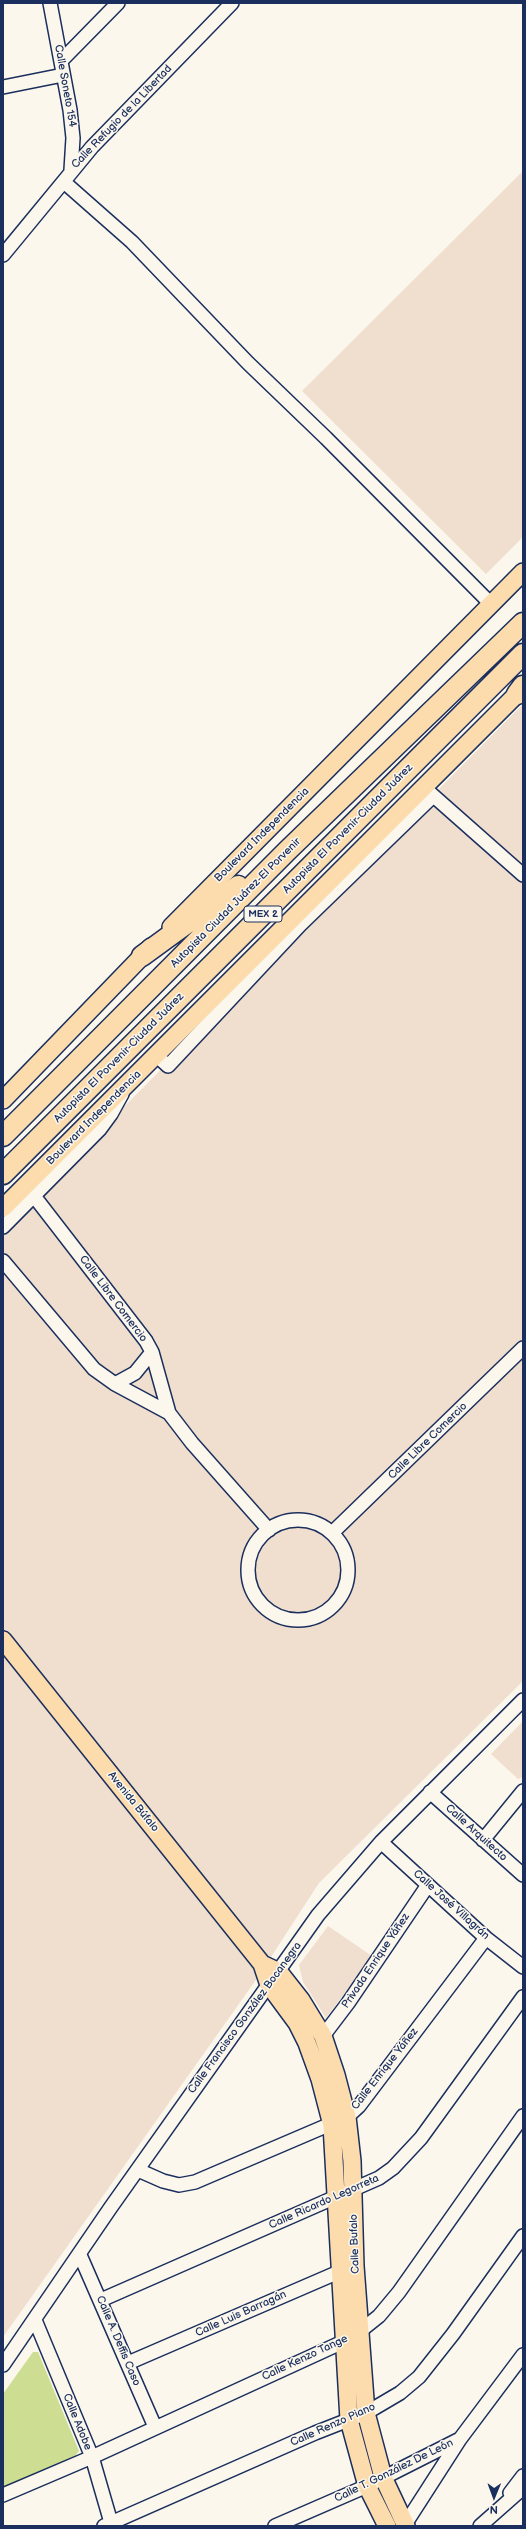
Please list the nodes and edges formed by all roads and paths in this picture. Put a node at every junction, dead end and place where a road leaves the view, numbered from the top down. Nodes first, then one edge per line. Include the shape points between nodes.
1 (50, 3) edge
2 (118, 3) edge
3 (232, 3) edge
4 (61, 61) junction
5 (63, 75) junction
6 (3, 87) edge
7 (71, 170) junction
8 (64, 182) junction
9 (3, 255) edge
10 (523, 572) edge
11 (491, 604) junction
12 (523, 623) edge
13 (523, 654) edge
14 (521, 689) edge
15 (428, 792) junction
16 (288, 850) junction
17 (523, 875) edge
18 (142, 956) junction
19 (127, 1083) junction
20 (3, 1100) edge
21 (3, 1136) edge
22 (3, 1174) edge
23 (34, 1196) junction
24 (8, 1209) edge
25 (3, 1227) edge
26 (3, 1261) edge
27 (523, 1348) edge
28 (152, 1352) junction
29 (115, 1384) junction
30 (168, 1413) junction
31 (269, 1530) junction
32 (332, 1533) junction
33 (3, 1640) edge
34 (523, 1700) edge
35 (523, 1791) edge
36 (430, 1792) junction
37 (483, 1840) junction
38 (381, 1842) junction
39 (523, 1875) edge
40 (428, 1885) junction
41 (486, 1938) junction
42 (262, 1964) junction
43 (523, 1966) edge
44 (279, 1972) junction
45 (269, 1985) junction
46 (523, 1997) edge
47 (323, 2036) junction
48 (523, 2116) edge
49 (347, 2117) junction
50 (332, 2125) junction
51 (138, 2170) junction
52 (353, 2189) junction
53 (336, 2197) junction
54 (523, 2236) edge
55 (80, 2255) junction
56 (348, 2268) junction
57 (101, 2300) junction
58 (35, 2320) junction
59 (352, 2336) junction
60 (523, 2355) edge
61 (128, 2363) junction
62 (3, 2365) edge
63 (366, 2414) junction
64 (349, 2420) junction
65 (155, 2427) junction
66 (460, 2439) junction
67 (92, 2457) junction
68 (523, 2476) edge
69 (383, 2477) junction
70 (367, 2486) junction
71 (523, 2488) edge
72 (3, 2495) edge
73 (504, 2503) junction
74 (109, 2525) edge
75 (405, 2525) edge
76 (276, 2526) edge
77 (387, 2526) edge
78 (480, 2526) edge

1 - 4 street, Calle Soneto 154
2 - 4 street
3 - 7 street, Calle Refugio de la Libertad
4 - 5 street, Calle Soneto 154
5 - 6 street
5 - 7 street, Calle Soneto 154 via 73,138
7 - 8 street, Calle Refugio de la Libertad
8 - 9 street, Calle Refugio de la Libertad
8 - 11 street via 132,242 248,363
10 - 11 main road, Boulevard Independencia
11 - 18 main road, Boulevard Independencia
12 - 16 highway, Autopista Ciudad Juárez-El Porvenir / MEX 2
13 - 22 highway, Autopista El Porvenir-Ciudad Juárez / MEX 2
14 - 15 main road, Boulevard Independencia
15 - 17 street
15 - 19 main road, Boulevard Independencia via 319,899 162,1061
16 - 18 highway
16 - 21 highway, Autopista Ciudad Juárez-El Porvenir / MEX 2
18 - 20 main road, Boulevard Independencia
19 - 23 street via 100,1129
19 - 24 main road, Boulevard Independencia
23 - 24 street
23 - 28 street, Calle Libre Comercio via 129,1317
24 - 25 street
26 - 29 street, Calle Libre Comercio via 83,1357 94,1369
27 - 32 street, Calle Libre Comercio
28 - 29 street via 135,1373
28 - 30 street, Calle Libre Comercio
29 - 30 street, Calle Libre Comercio
30 - 31 street, Calle Libre Comercio
31 - 32 street via 284,1522 300,1520 317,1524
31 - 32 street via 257,1542 250,1557 250,1582 257,1598 270,1610 295,1619 321,1614 335,1603 344,1589 348,1563 342,1547
33 - 42 main road, Avenida Búfalo
34 - 36 street, Calle Francisco González Bocanegra
35 - 37 street
36 - 37 street, Calle Arquitecto
36 - 38 street, Calle Francisco González Bocanegra
37 - 39 street, Calle Arquitecto
38 - 40 street, Calle José Villagrán
38 - 44 street, Calle Francisco González Bocanegra via 318,1915
40 - 41 street, Calle José Villagrán
40 - 47 street, Privada Enrique Yáñez via 352,1998
41 - 43 street, Calle José Villagrán
41 - 49 street, Calle Enrique Yáñez via 359,2106
42 - 44 main road, Avenida Búfalo
42 - 45 main road, Avenida Búfalo
44 - 45 street, Calle Francisco González Bocanegra
44 - 47 main road, Calle Bufalo via 302,2000
45 - 50 main road, Calle Bufalo via 297,2023 307,2043
45 - 51 street, Calle Francisco González Bocanegra
46 - 52 street, Calle Ricardo Legorreta via 478,2062 408,2154 379,2178
47 - 49 main road, Calle Bufalo
48 - 59 street, Calle Kenzo Tange via 399,2292 379,2316
49 - 50 street, Calle Enrique Yáñez
49 - 52 main road, Calle Bufalo
50 - 51 street, Calle Enrique Yáñez via 195,2182 179,2185
50 - 53 main road, Calle Bufalo
51 - 55 street, Calle Francisco González Bocanegra
52 - 53 street, Calle Ricardo Legorreta
52 - 56 main road, Calle Bufalo
53 - 56 main road, Calle Bufalo
53 - 57 street, Calle Ricardo Legorreta
54 - 63 street, Calle Renzo Piano via 454,2334 419,2377 400,2393
55 - 57 street, Calle A. Deffis Caso
55 - 58 street, Calle Francisco González Bocanegra
56 - 59 main road, Calle Bufalo
56 - 61 street, Calle Luis Barragán
57 - 61 street, Calle A. Deffis Caso
58 - 62 street, Calle Francisco González Bocanegra
58 - 67 street, Calle Adobe
59 - 63 main road, Calle Bufalo
59 - 64 main road, Calle Bufalo
59 - 65 street, Calle Kenzo Tange
60 - 66 street, Calle T. González De León
61 - 65 street, Calle A. Deffis Caso
63 - 64 street, Calle Renzo Piano
63 - 69 main road, Calle Bufalo
64 - 70 main road, Calle Bufalo
64 - 74 street, Calle Renzo Piano
65 - 67 street, Calle Kenzo Tange
66 - 69 street, Calle T. González De León
66 - 75 street
67 - 72 street, Calle Kenzo Tange
67 - 74 street, Calle Adobe
68 - 73 street
69 - 70 street, Calle T. González De León
69 - 75 main road, Calle Bufalo
70 - 76 street, Calle T. González De León
70 - 77 main road, Calle Bufalo
71 - 73 street
73 - 78 street

